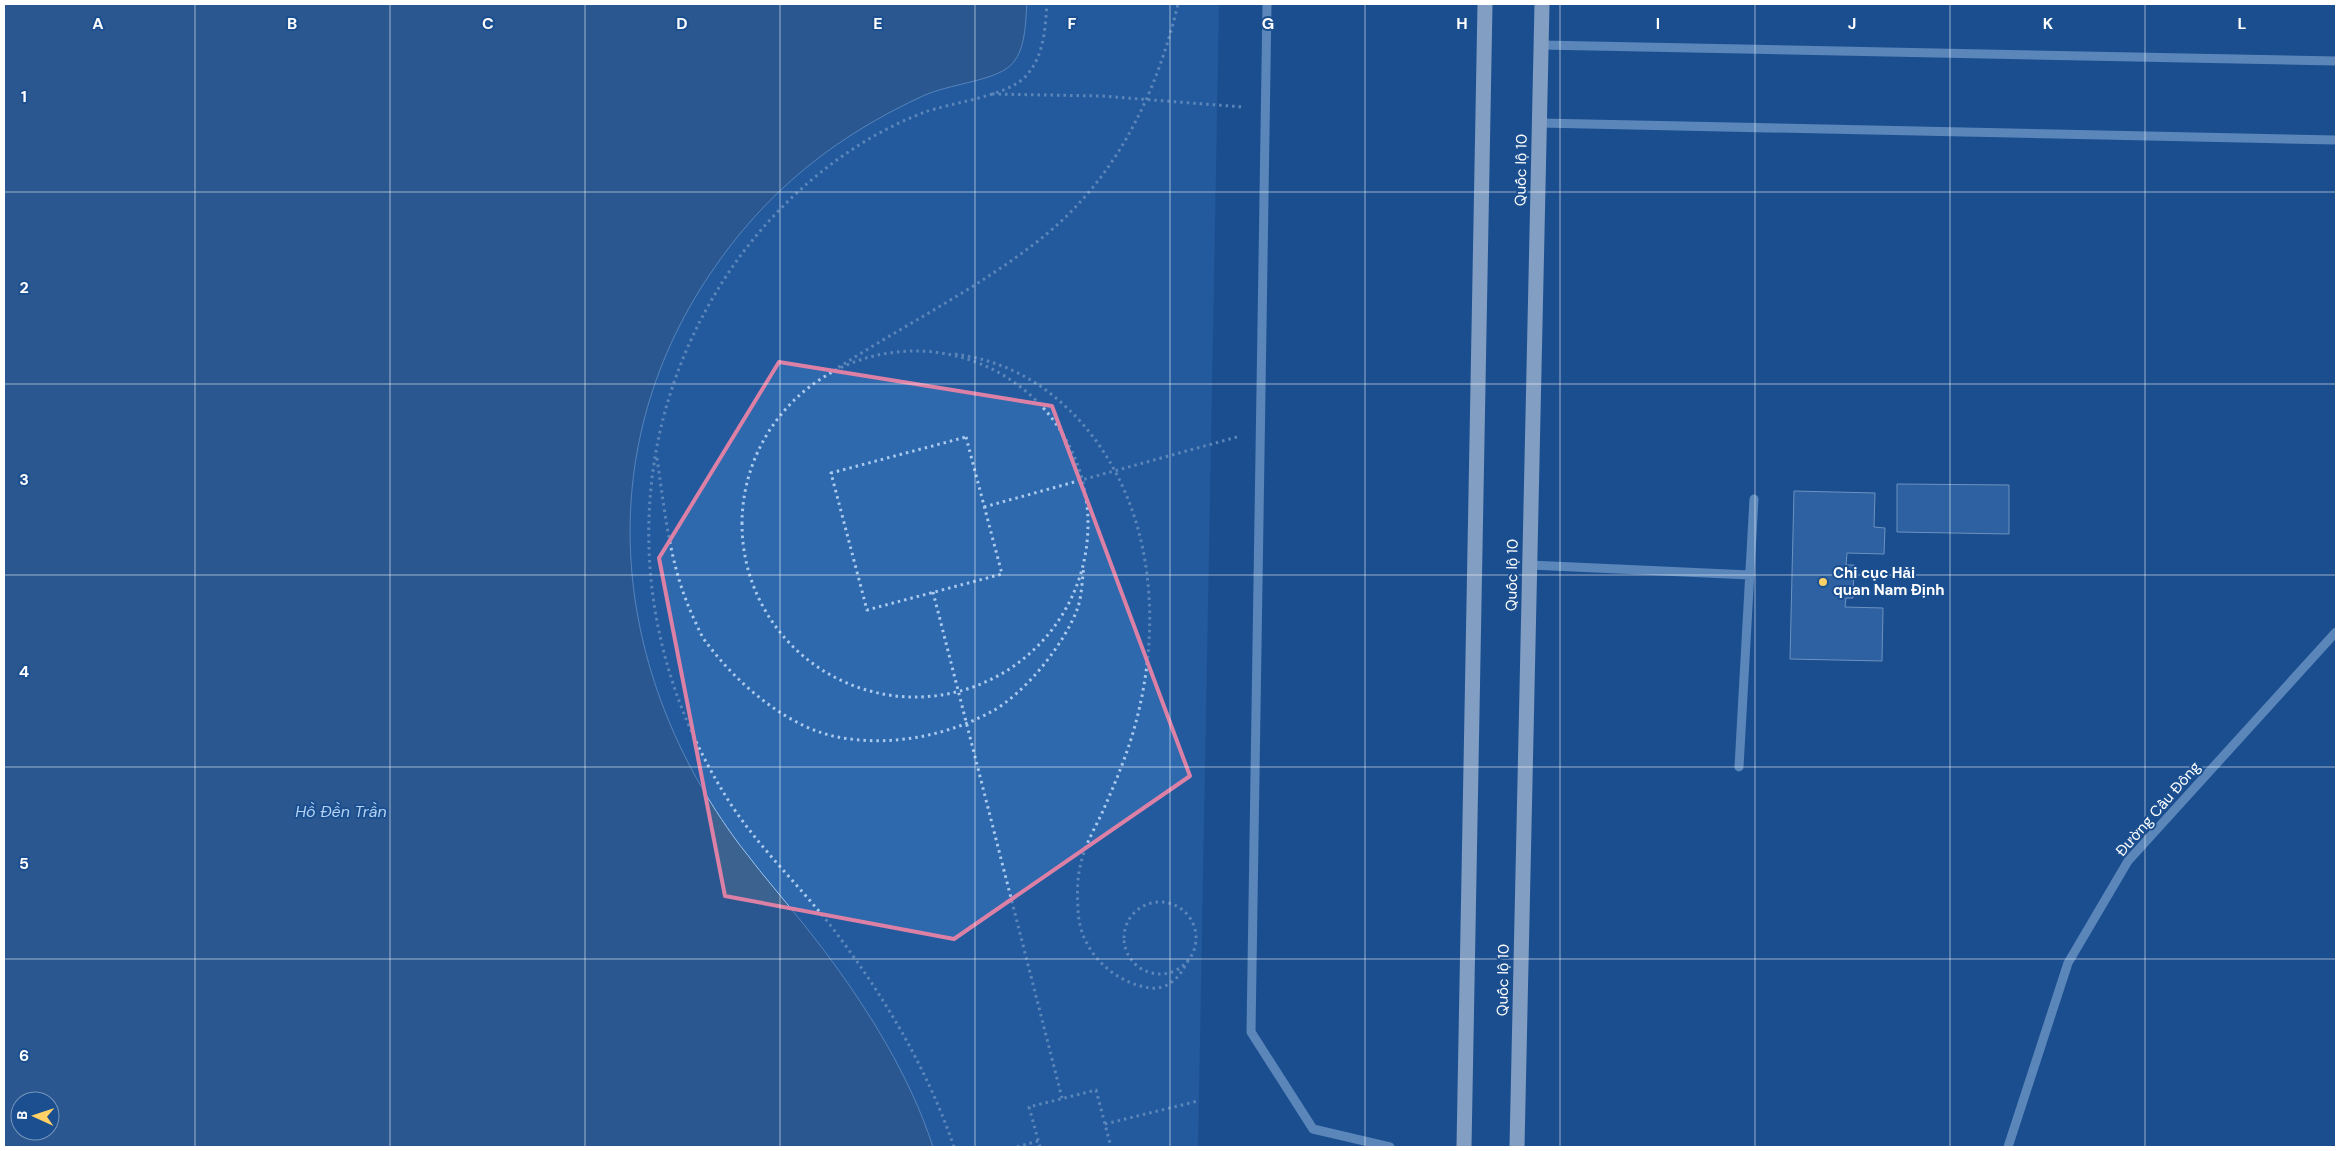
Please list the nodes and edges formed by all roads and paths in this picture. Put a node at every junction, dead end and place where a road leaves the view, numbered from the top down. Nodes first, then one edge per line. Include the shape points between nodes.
1 (1047, 4) edge
2 (1178, 4) edge
3 (1267, 4) edge
4 (1485, 4) edge
5 (1542, 4) edge
6 (1541, 45) junction
7 (2336, 61) edge
8 (989, 94) junction
9 (1147, 99) junction
10 (1265, 109) junction
11 (1540, 122) junction
12 (2336, 140) edge
13 (936, 352) junction
14 (820, 379) junction
15 (1262, 430) junction
16 (657, 454) junction
17 (1114, 471) junction
18 (1082, 480) junction
19 (1754, 499) dead end
20 (984, 507) junction
21 (1085, 556) junction
22 (1530, 565) junction
23 (1750, 575) junction
24 (933, 592) junction
25 (2336, 632) edge
26 (959, 692) junction
27 (966, 722) junction
28 (1739, 767) dead end
29 (1188, 961) junction
30 (1062, 1098) junction
31 (1198, 1101) dead end
32 (1105, 1124) junction
33 (1038, 1141) junction
34 (954, 1147) edge
35 (1017, 1147) edge
36 (1040, 1147) edge
37 (1111, 1147) edge
38 (1390, 1147) edge
39 (1464, 1147) edge
40 (1517, 1147) edge
41 (2008, 1147) edge

1 - 8 path via 1044,36 1036,63 1022,80
2 - 9 path via 1167,51
3 - 10 street
4 - 39 highway
5 - 6 highway, Quốc lộ 10
6 - 7 street
6 - 11 highway, Quốc lộ 10
8 - 9 path
8 - 16 path via 927,112 882,131 805,185 776,213 746,248 718,289 694,334 674,381
9 - 10 path
9 - 14 path via 1125,142 1100,179 1039,241 958,296 886,336
10 - 15 street
11 - 12 street
11 - 22 highway, Quốc lộ 10
13 - 14 path via 896,351 856,361
13 - 17 path via 971,356 1032,378 1054,394 1092,435
13 - 18 path via 990,368 1011,380 1042,406 1066,439
14 - 26 path via 789,405 770,431 750,475 743,515 746,556 757,594 777,629 804,658 838,680 876,693 915,698
15 - 17 path
15 - 38 street via 1251,1032 1312,1129
16 - 27 path via 670,547 686,602 705,641 768,705 804,726 842,738 888,741 934,735
16 - 34 path via 648,536 652,596 661,650 679,706 733,806 762,847 832,928 901,1029 929,1083
17 - 18 path
17 - 29 path via 1126,494 1144,548 1150,602 1149,632 1142,692 1132,736 1082,859 1079,875 1080,928 1097,960 1110,972 1149,988 1162,988 1180,974
18 - 20 path
18 - 21 path via 1088,516
19 - 23 street
20 - 24 path via 1002,574
20 - 24 path via 966,437 831,473 866,610
21 - 26 path via 1074,594 1053,629 1019,662 992,680
21 - 27 path via 1078,607 1058,647 1027,684 990,713
22 - 23 street
22 - 40 highway, Quốc lộ 10
23 - 28 street
24 - 26 path
25 - 41 street, Đường Cầu Đông via 2128,861 2068,963
26 - 27 path
27 - 30 path
29 - 29 path via 1196,939 1189,916 1170,903 1152,903 1136,911 1125,932 1128,954 1135,964 1162,974
30 - 32 path via 1096,1090
30 - 33 path via 1029,1107
31 - 32 path
32 - 37 path
33 - 35 path
33 - 36 path

